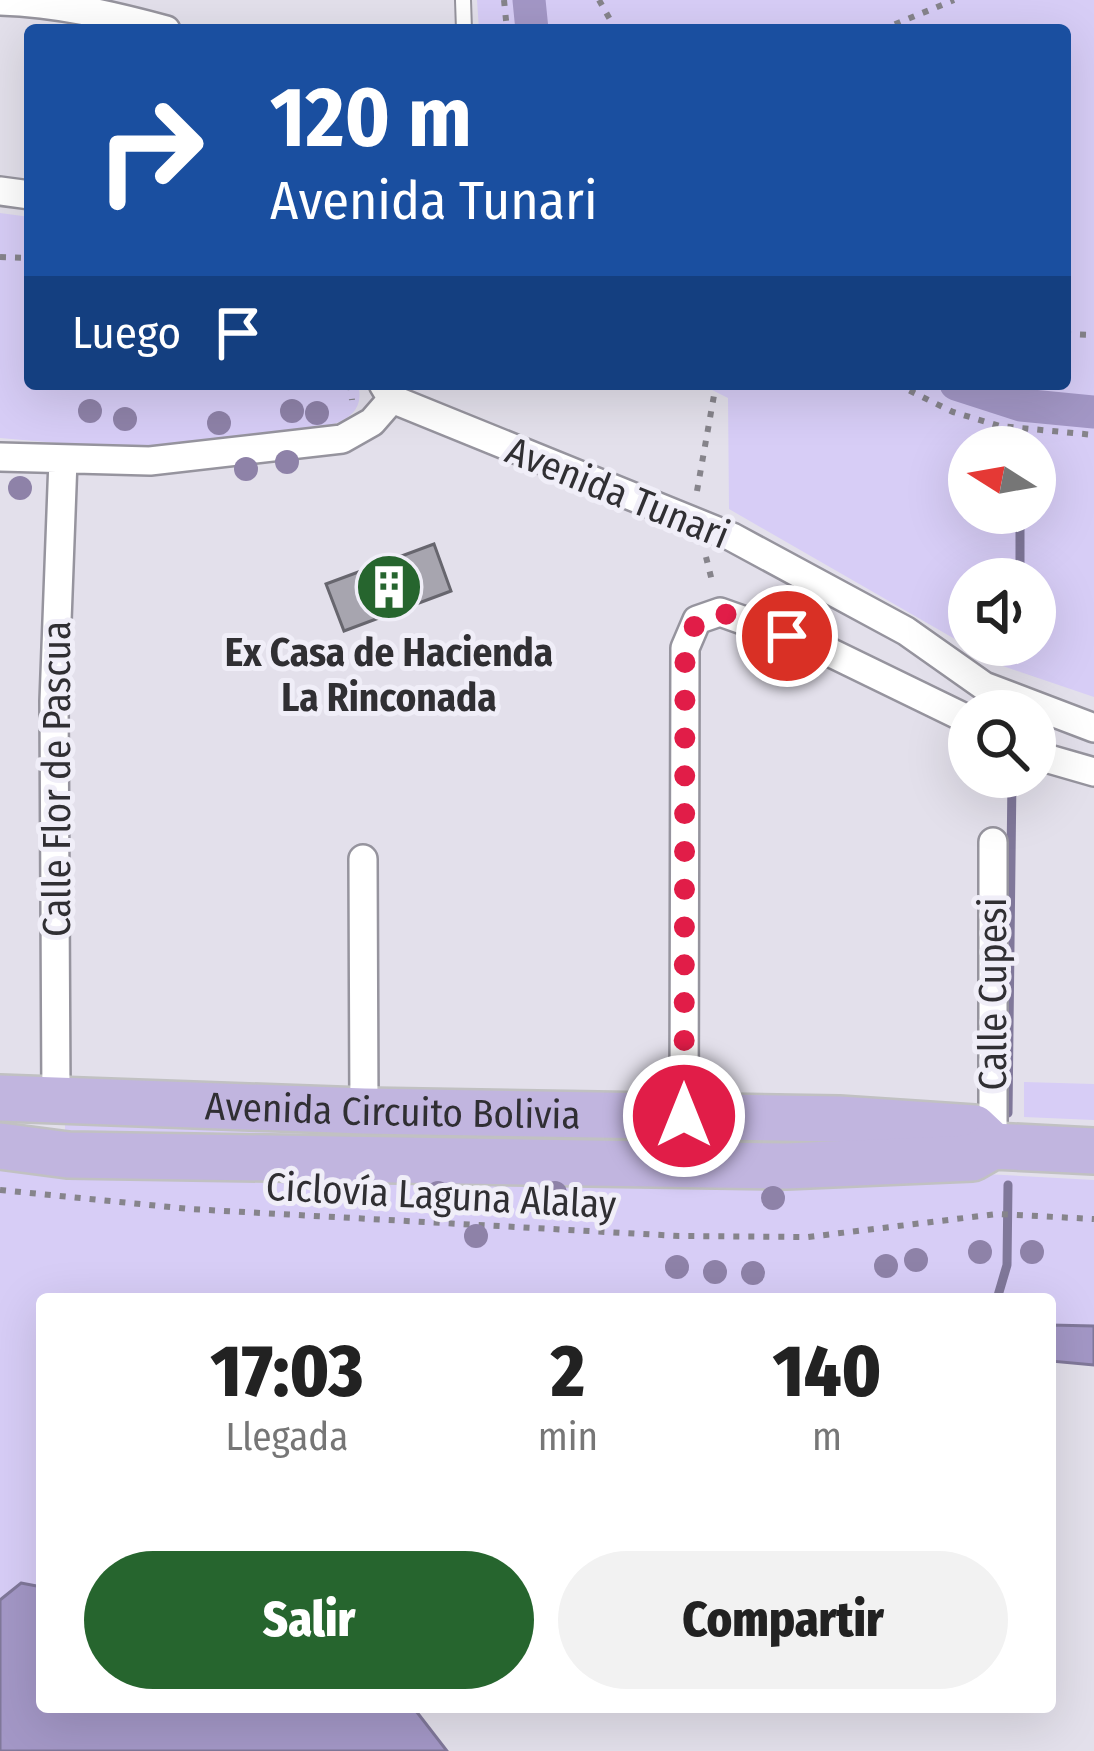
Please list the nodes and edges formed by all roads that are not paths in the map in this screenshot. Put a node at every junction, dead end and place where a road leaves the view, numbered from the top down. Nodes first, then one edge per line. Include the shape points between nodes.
1 (0, 1) edge
2 (144, 24) edge
3 (387, 391) edge
4 (0, 457) edge
5 (62, 460) junction
6 (948, 710) edge
7 (1094, 728) edge
8 (1056, 761) edge
9 (1094, 772) edge
10 (993, 842) dead end
11 (363, 859) dead end
12 (0, 1098) edge
13 (56, 1098) junction
14 (364, 1111) junction
15 (684, 1116) junction
16 (0, 1146) edge
17 (993, 1146) junction
18 (1094, 1151) edge

1 - 2 street
3 - 5 street, Avenida Tunari via 372,422 341,439 150,461
3 - 7 street, Avenida Tunari via 732,537 906,631 984,686
4 - 5 street, Avenida Tunari
5 - 13 street, Calle Flor de Pascua
6 - 15 street, Avenida Tunari via 821,648 720,612 697,620 684,670
8 - 9 street
10 - 17 street, Calle Cupesi
11 - 14 street
12 - 13 main road, Avenida Circuito Bolivia
13 - 14 main road, Avenida Circuito Bolivia
14 - 15 main road, Avenida Circuito Bolivia
15 - 17 main road, Avenida Circuito Bolivia via 974,1128
16 - 17 main road, Avenida Circuito Bolivia via 68,1155 786,1166 972,1158
17 - 18 main road, Avenida Circuito Bolivia

